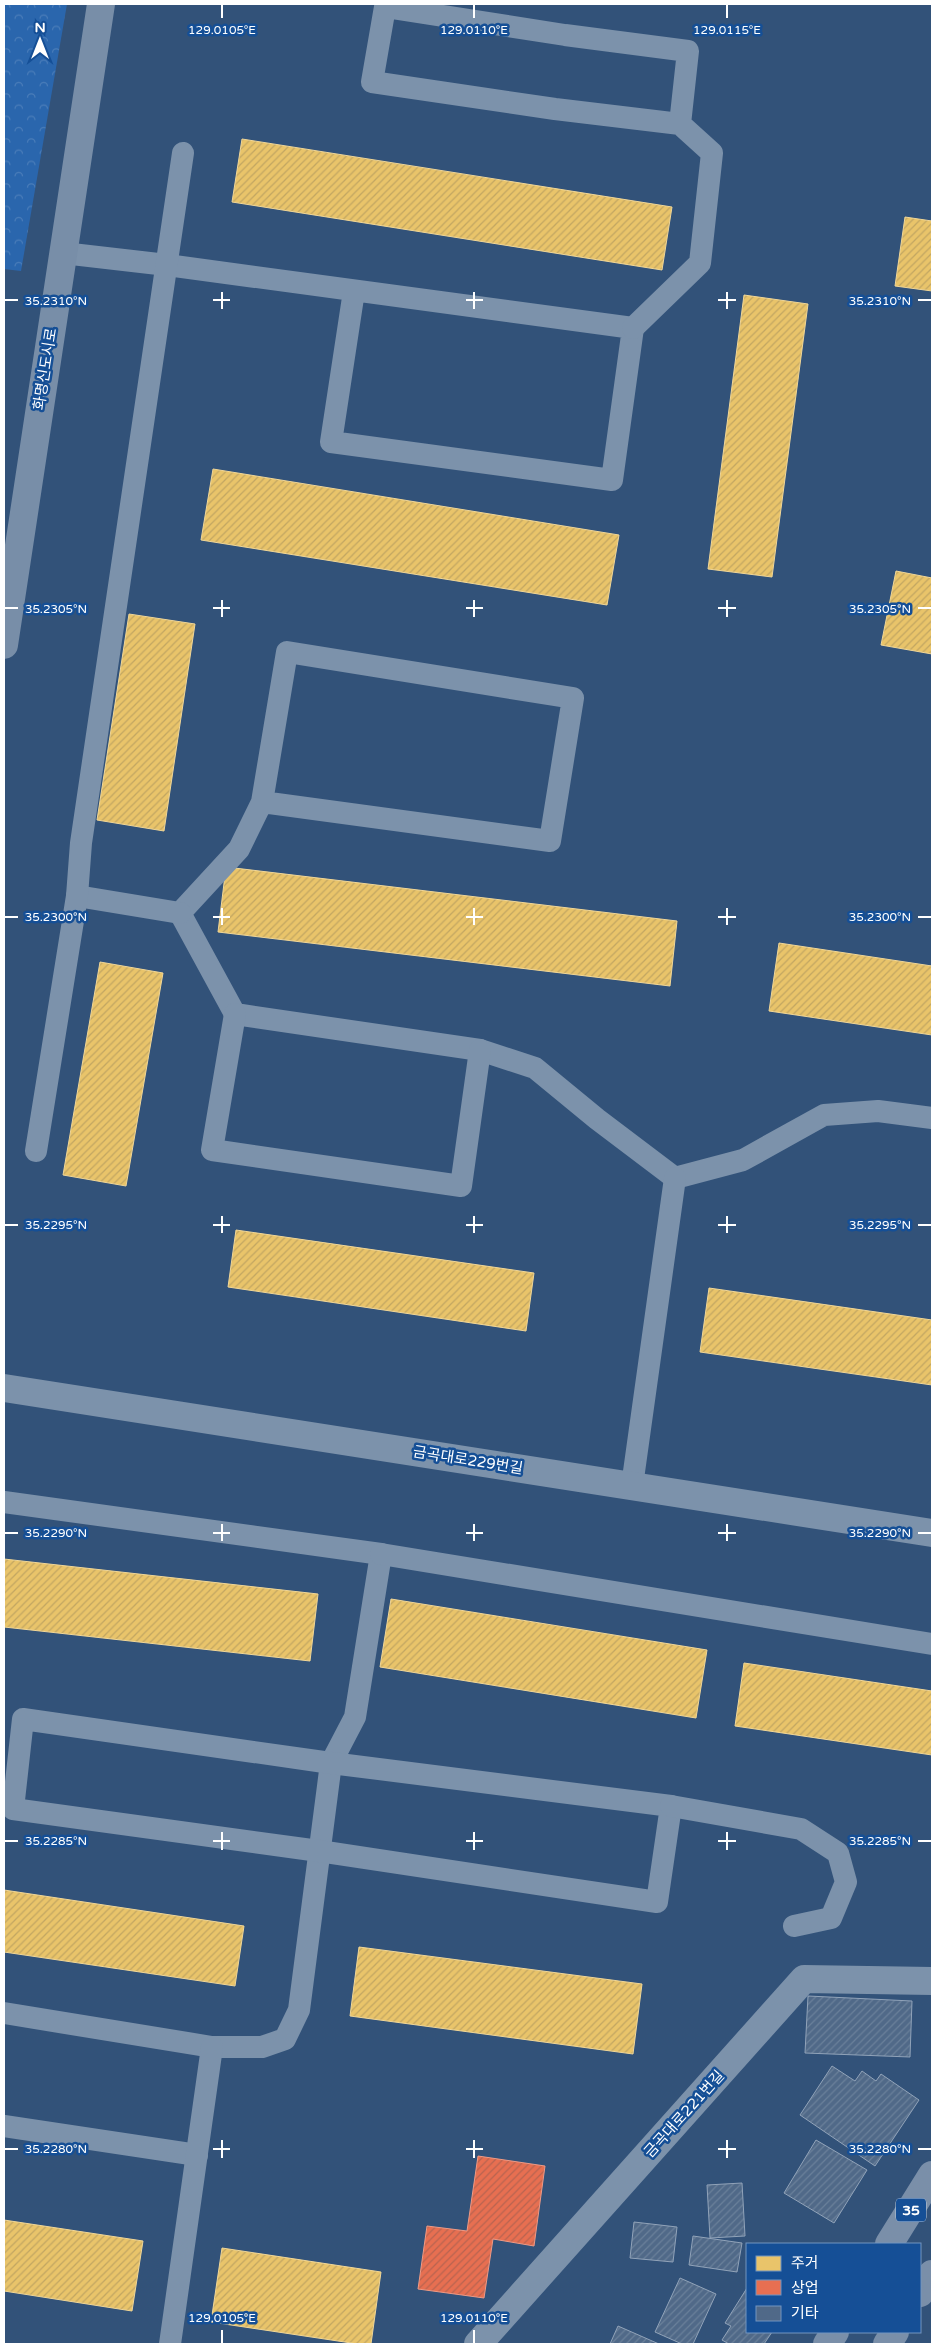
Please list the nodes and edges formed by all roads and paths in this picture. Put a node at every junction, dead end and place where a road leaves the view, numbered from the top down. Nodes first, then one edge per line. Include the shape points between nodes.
1 (100, 4) edge
2 (680, 124) junction
3 (183, 152) dead end
4 (63, 253) junction
5 (166, 265) junction
6 (354, 290) junction
7 (633, 328) junction
8 (4, 645) edge
9 (262, 802) junction
10 (76, 896) junction
11 (180, 913) junction
12 (235, 1014) junction
13 (480, 1050) junction
14 (932, 1118) edge
15 (36, 1151) dead end
16 (675, 1178) junction
17 (4, 1388) edge
18 (632, 1486) junction
19 (4, 1502) edge
20 (932, 1532) edge
21 (381, 1554) junction
22 (932, 1644) edge
23 (14, 1718) edge
24 (331, 1763) junction
25 (671, 1806) junction
26 (319, 1851) junction
27 (794, 1926) dead end
28 (932, 1982) edge
29 (4, 2013) edge
30 (212, 2047) junction
31 (4, 2126) edge
32 (197, 2155) junction
33 (932, 2175) edge
34 (890, 2243) edge
35 (932, 2274) edge
36 (921, 2291) edge
37 (834, 2333) edge
38 (894, 2333) edge
39 (170, 2344) edge
40 (478, 2344) edge
41 (827, 2344) edge
42 (887, 2344) edge

1 - 4 main road, 화명신도시로
2 - 2 lane via 372,82 385,7 688,52
2 - 7 lane via 712,153 700,263
3 - 5 lane
4 - 5 lane
4 - 8 main road, 화명신도시로
5 - 6 lane
5 - 10 lane via 82,833
6 - 7 lane
6 - 7 lane via 331,442 612,480
9 - 9 lane via 287,652 573,698 550,841
9 - 11 lane via 239,849
10 - 11 lane
10 - 15 lane
11 - 12 lane
12 - 13 lane
12 - 13 lane via 212,1150 461,1186
13 - 16 lane via 535,1068
14 - 16 lane via 878,1111 824,1115 743,1160
16 - 18 lane
17 - 18 street, 금곡대로229번길
18 - 20 street, 금곡대로229번길
19 - 21 lane
21 - 22 lane
21 - 24 lane via 355,1717
23 - 24 lane
23 - 26 lane via 13,1809
24 - 25 lane
24 - 26 lane
25 - 26 lane via 657,1902
25 - 27 lane via 800,1829 838,1853 846,1882 831,1918
26 - 30 lane via 299,2010 285,2039 262,2047
28 - 40 street, 금곡대로221번길 via 804,1979
29 - 30 lane
30 - 32 lane
31 - 32 lane
32 - 39 lane
33 - 34 main road, 35
35 - 36 main road
37 - 41 main road
38 - 42 main road

